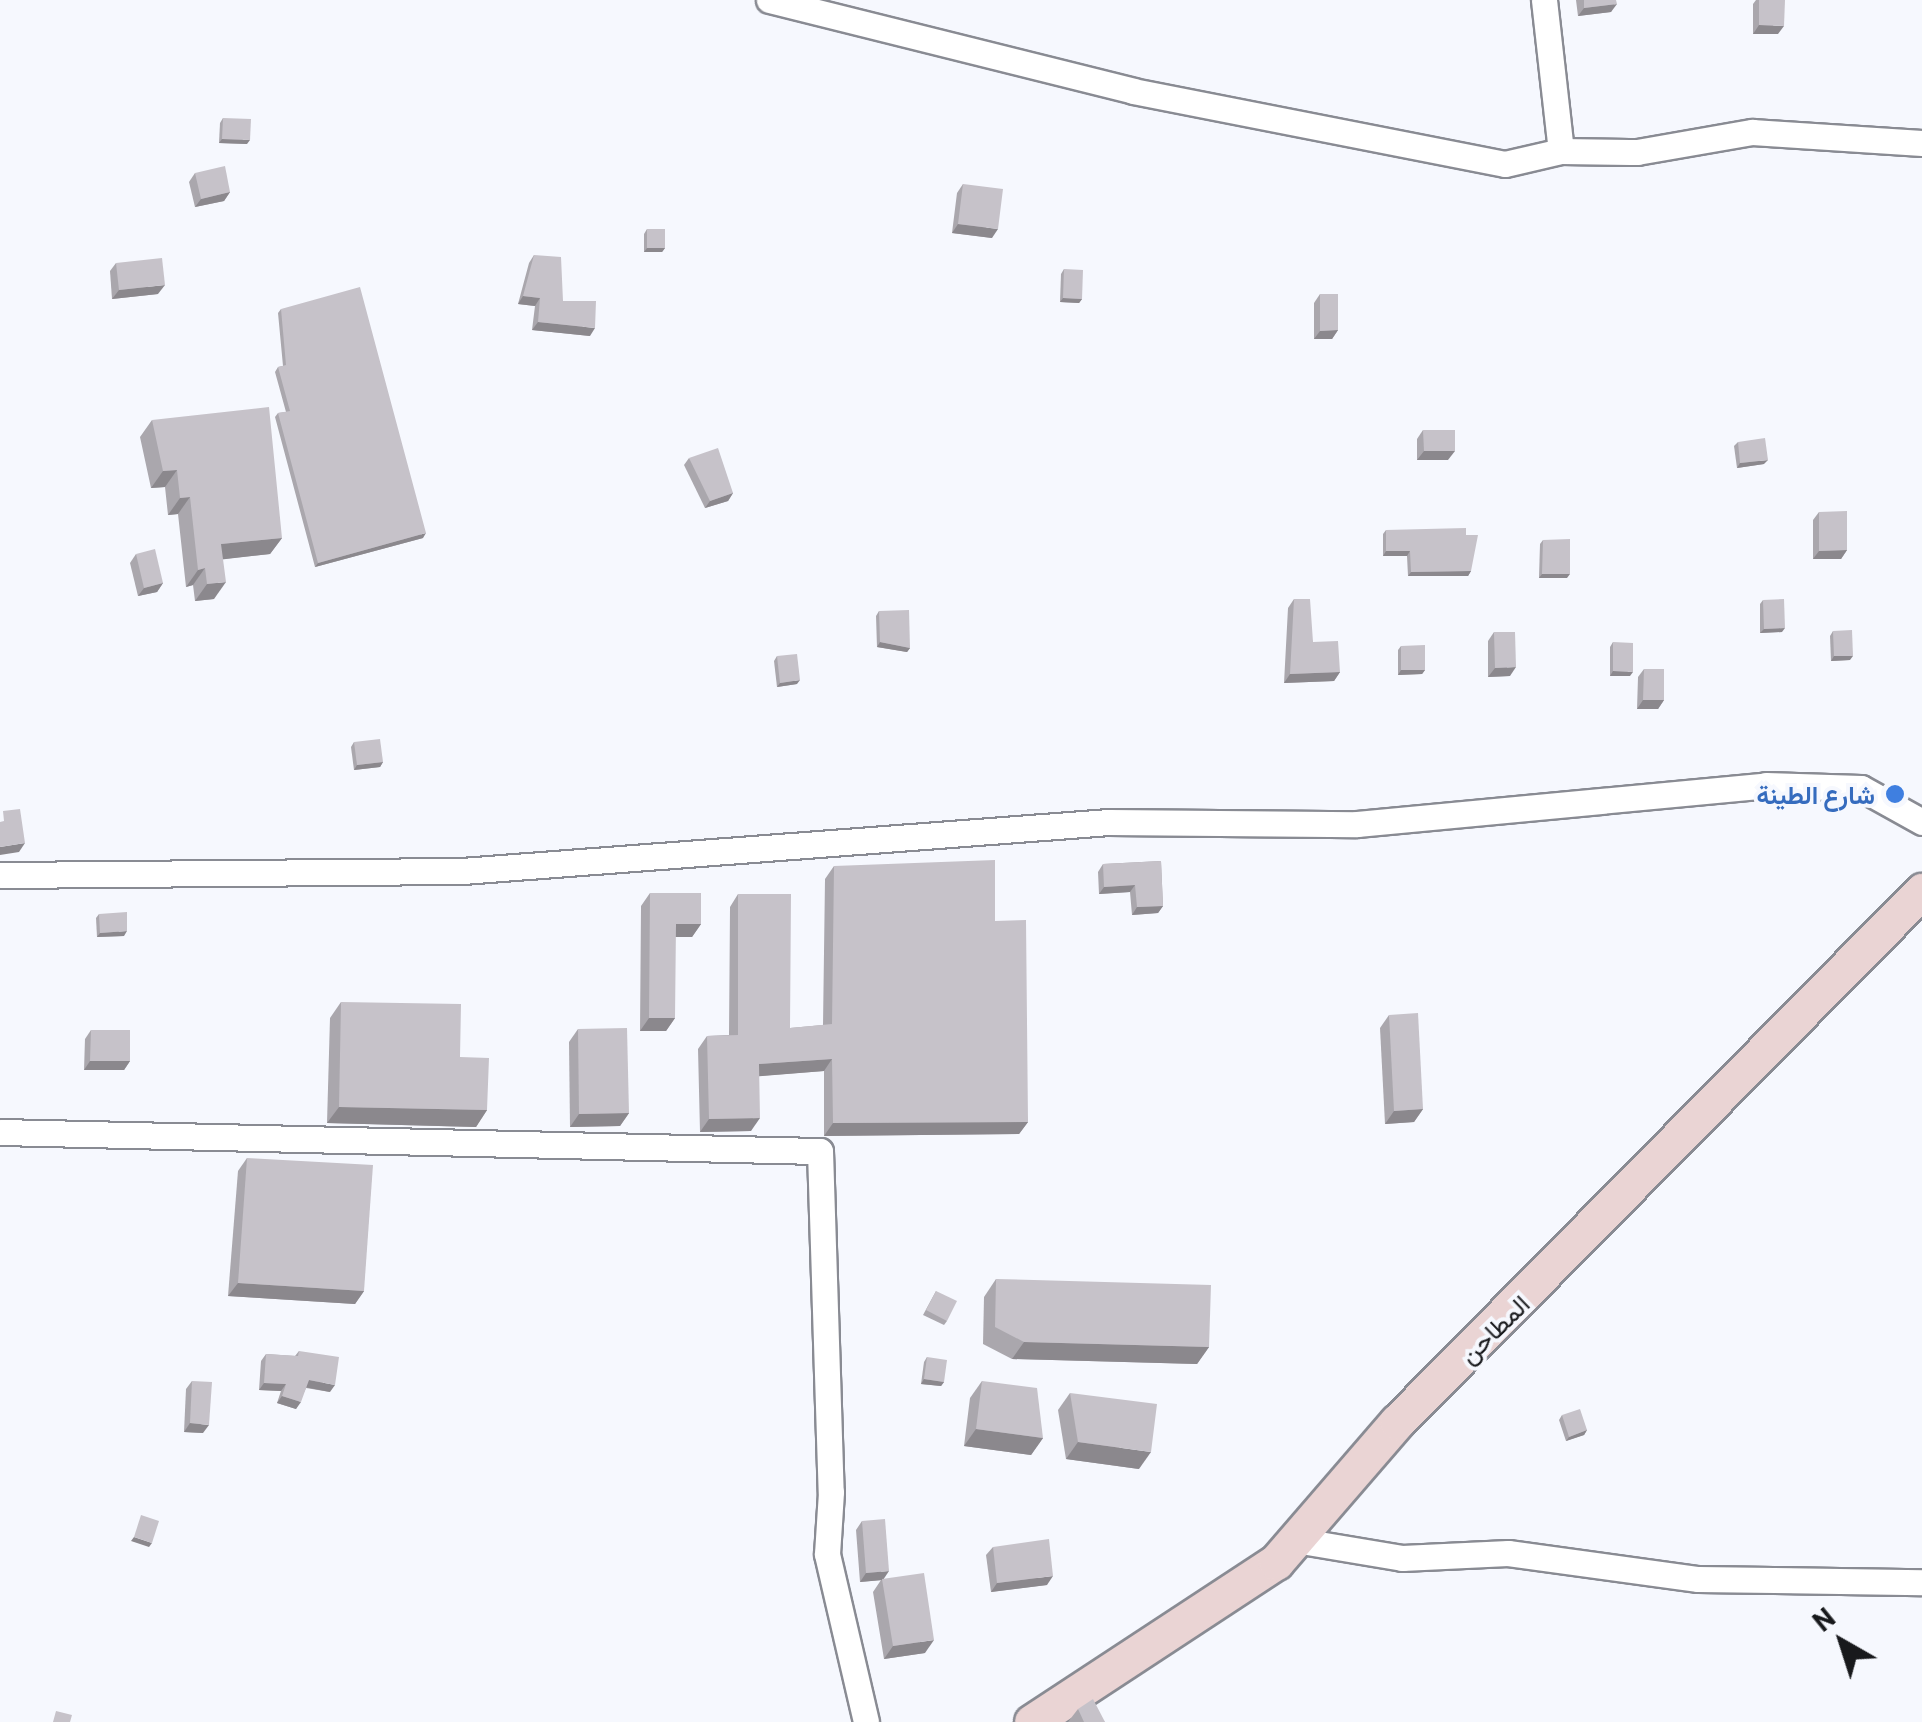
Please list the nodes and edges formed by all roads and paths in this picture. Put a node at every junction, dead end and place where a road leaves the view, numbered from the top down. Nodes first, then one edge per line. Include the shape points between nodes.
1 (769, 0) edge
2 (1544, 0) edge
3 (1922, 143) edge
4 (1561, 151) junction
5 (1922, 822) edge
6 (0, 875) edge
7 (1922, 891) edge
8 (0, 1132) edge
9 (1295, 1540) junction
10 (1922, 1582) edge
11 (866, 1722) edge
12 (1032, 1722) edge

1 - 4 street via 1132,91 1505,164
2 - 4 street
3 - 4 street via 1752,132 1636,152
5 - 6 street via 1861,788 1766,785 1357,824 1109,822 462,871
7 - 9 main road, المطاحن via 1397,1422
8 - 11 street via 820,1151 831,1492 827,1554
9 - 10 street via 1402,1558 1508,1553 1698,1579
9 - 12 main road, المطاحن via 1258,1578

